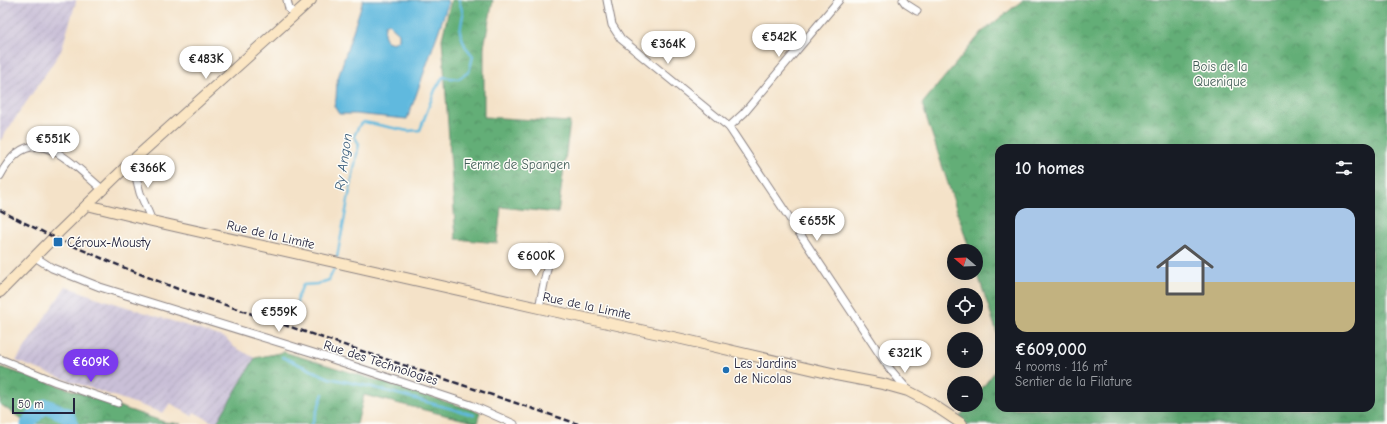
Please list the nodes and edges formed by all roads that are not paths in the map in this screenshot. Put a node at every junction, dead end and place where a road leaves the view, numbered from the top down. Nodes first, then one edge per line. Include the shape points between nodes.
1 (287, 0) edge
2 (311, 0) edge
3 (607, 0) edge
4 (839, 0) edge
5 (903, 0) edge
6 (917, 11) dead end
7 (295, 14) junction
8 (729, 127) junction
9 (132, 161) junction
10 (0, 176) edge
11 (102, 189) junction
12 (87, 205) junction
13 (152, 221) junction
14 (551, 249) dead end
15 (34, 257) junction
16 (0, 292) edge
17 (539, 308) junction
18 (0, 360) edge
19 (889, 368) junction
20 (883, 384) junction
21 (908, 391) junction
22 (118, 403) dead end
23 (514, 424) edge
24 (962, 424) edge

1 - 7 street via 289,9
2 - 7 street
3 - 8 street via 612,25 621,39
4 - 8 street via 744,113
5 - 6 street
7 - 9 street
8 - 19 street
9 - 11 street
9 - 13 street via 140,193
10 - 11 street via 12,156 23,149 46,147 59,153
11 - 12 street
12 - 13 street, Rue de la Limite
12 - 15 street
13 - 17 street, Rue de la Limite
14 - 17 street
15 - 16 street
15 - 23 street, Rue des Technologies via 52,268 100,287 471,404
17 - 20 street, Rue de la Limite
18 - 22 street
19 - 20 street
19 - 21 street
20 - 21 street, Rue de la Limite
21 - 24 street, Rue de la Limite

